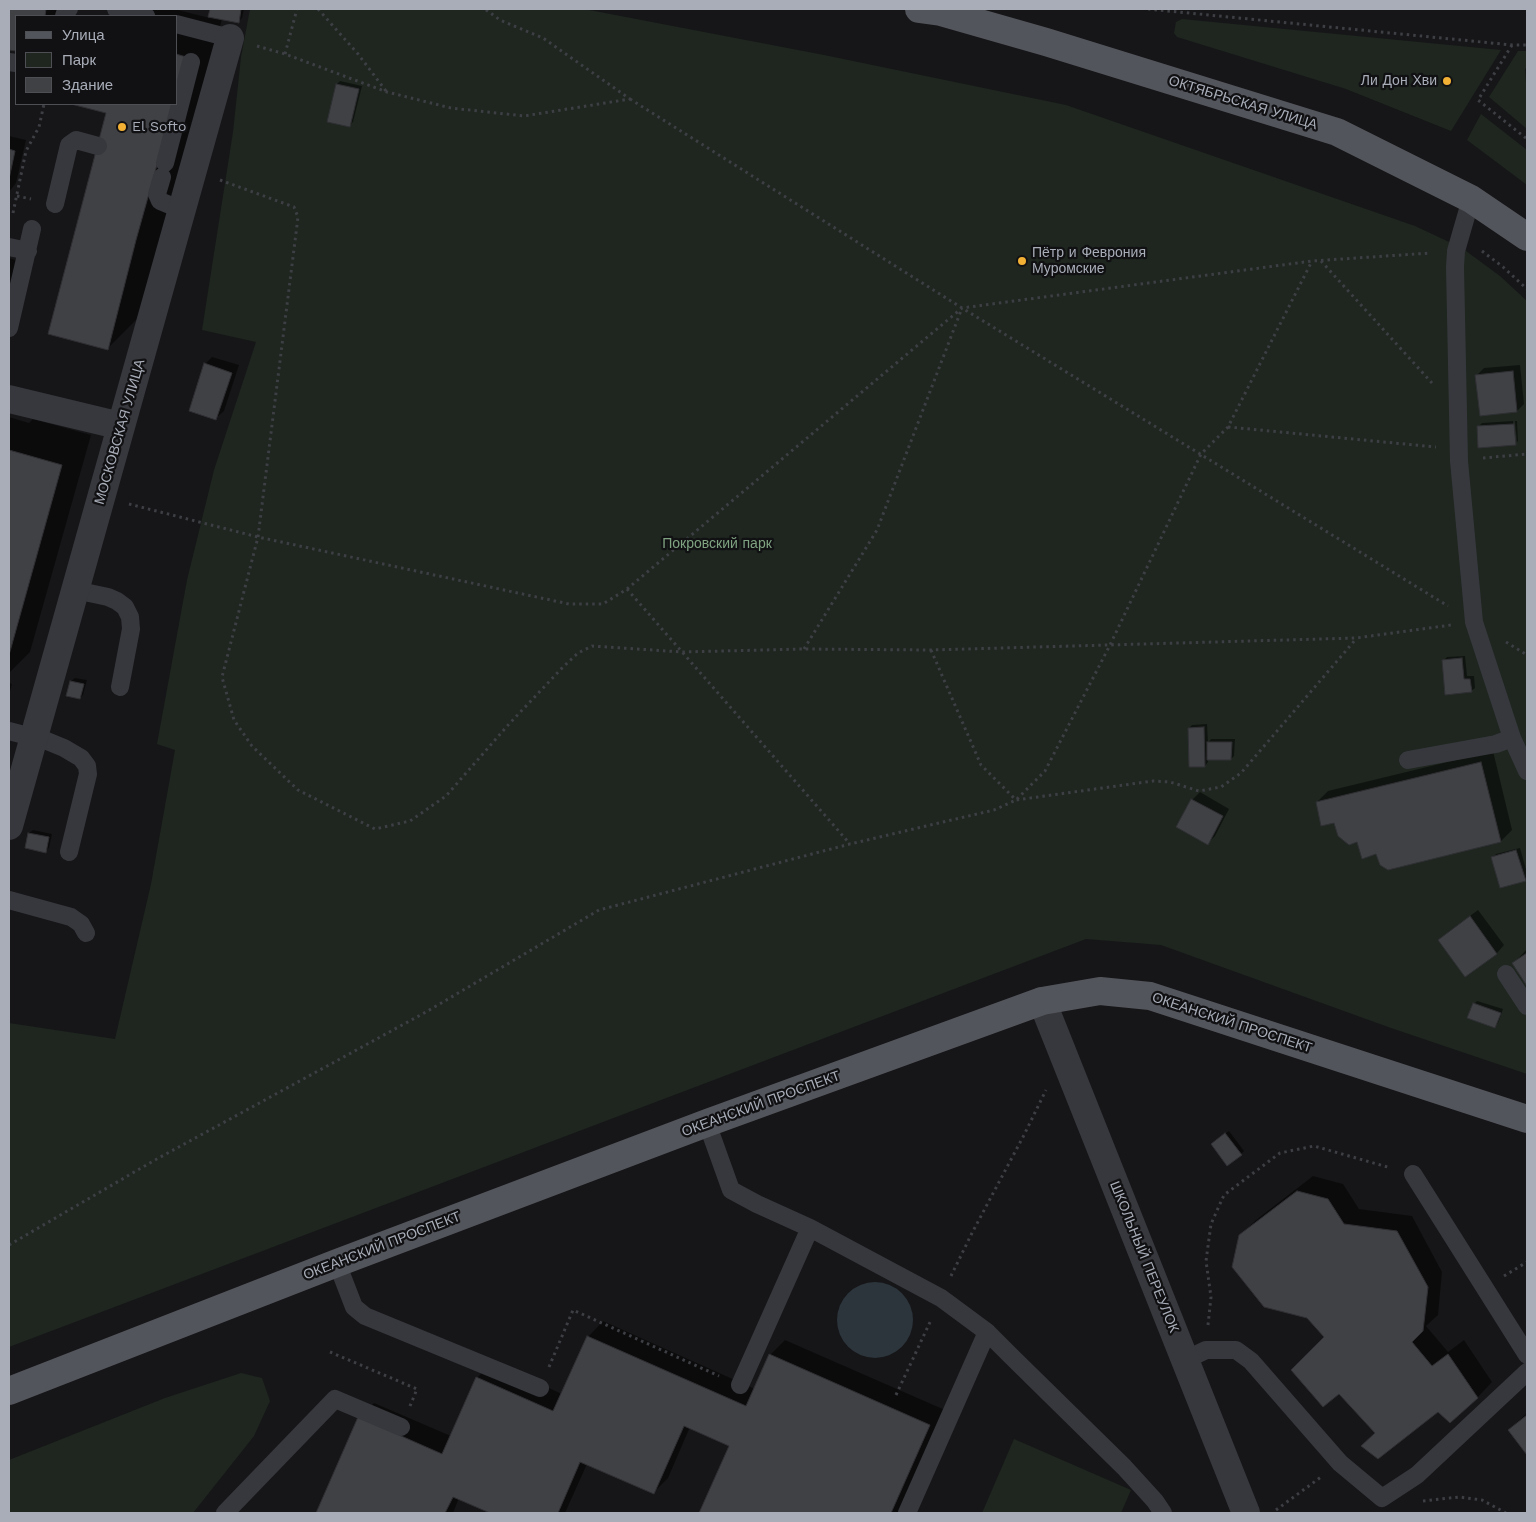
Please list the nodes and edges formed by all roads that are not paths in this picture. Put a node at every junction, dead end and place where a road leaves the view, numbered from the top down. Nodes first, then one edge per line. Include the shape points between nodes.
1 (116, 9) edge
2 (930, 10) edge
3 (142, 15) edge
4 (178, 25) edge
5 (241, 41) joint
6 (191, 62) dead end
7 (98, 146) dead end
8 (162, 167) junction
9 (193, 170) junction
10 (1471, 199) junction
11 (55, 204) dead end
12 (182, 210) junction
13 (32, 229) dead end
14 (1527, 237) edge
15 (9, 247) edge
16 (28, 251) junction
17 (9, 328) edge
18 (9, 399) edge
19 (121, 426) junction
20 (75, 590) junction
21 (120, 687) dead end
22 (21, 734) edge
23 (1512, 738) junction
24 (1408, 760) dead end
25 (1527, 771) edge
26 (9, 826) edge
27 (69, 852) dead end
28 (9, 900) edge
29 (86, 933) dead end
30 (1506, 974) dead end
31 (1042, 1001) junction
32 (1527, 1006) edge
33 (1527, 1119) edge
34 (707, 1123) junction
35 (1413, 1174) road end
36 (810, 1228) junction
37 (337, 1263) junction
38 (987, 1332) junction
39 (1195, 1355) junction
40 (1527, 1355) edge
41 (1527, 1372) edge
42 (740, 1385) road end
43 (540, 1388) road end
44 (9, 1391) edge
45 (401, 1427) dead end
46 (225, 1513) edge
47 (907, 1513) edge
48 (1163, 1513) edge
49 (1246, 1513) edge

1 - 3 lane
2 - 10 main road, ОКТЯБРЬСКАЯ УЛИЦА via 1046,42 1337,132
4 - 5 lane
5 - 9 street, МОСКОВСКАЯ УЛИЦА
6 - 8 lane
7 - 11 lane via 76,140 69,145
8 - 9 lane
8 - 12 lane via 157,194 160,201
9 - 12 street, МОСКОВСКАЯ УЛИЦА
10 - 14 main road, ОКТЯБРЬСКАЯ УЛИЦА
10 - 23 lane via 1455,266 1459,455 1474,622
12 - 19 street, МОСКОВСКАЯ УЛИЦА
13 - 16 lane
15 - 16 lane
16 - 17 lane
18 - 19 street
19 - 20 street, МОСКОВСКАЯ УЛИЦА
20 - 21 lane via 108,597 126,607 131,629
20 - 22 street, МОСКОВСКАЯ УЛИЦА
22 - 26 street, МОСКОВСКАЯ УЛИЦА
22 - 27 lane via 64,748 81,758 87,766 88,774
23 - 24 lane via 1496,744
23 - 25 lane
28 - 29 lane via 71,917 81,924
30 - 32 lane
31 - 33 main road, ОКЕАНСКИЙ ПРОСПЕКТ via 1100,991 1150,996
31 - 34 main road, ОКЕАНСКИЙ ПРОСПЕКТ
31 - 39 street, ШКОЛЬНЫЙ ПЕРЕУЛОК
34 - 36 lane via 731,1190
34 - 37 main road, ОКЕАНСКИЙ ПРОСПЕКТ
35 - 40 lane
36 - 38 lane via 941,1298
36 - 42 lane
37 - 43 lane via 354,1308 365,1316
37 - 44 main road, ОКЕАНСКИЙ ПРОСПЕКТ
38 - 47 lane
38 - 48 lane via 1124,1466
39 - 41 lane via 1236,1350 1251,1361 1340,1464 1382,1498 1417,1475
39 - 49 street, ШКОЛЬНЫЙ ПЕРЕУЛОК
45 - 46 lane via 334,1399

